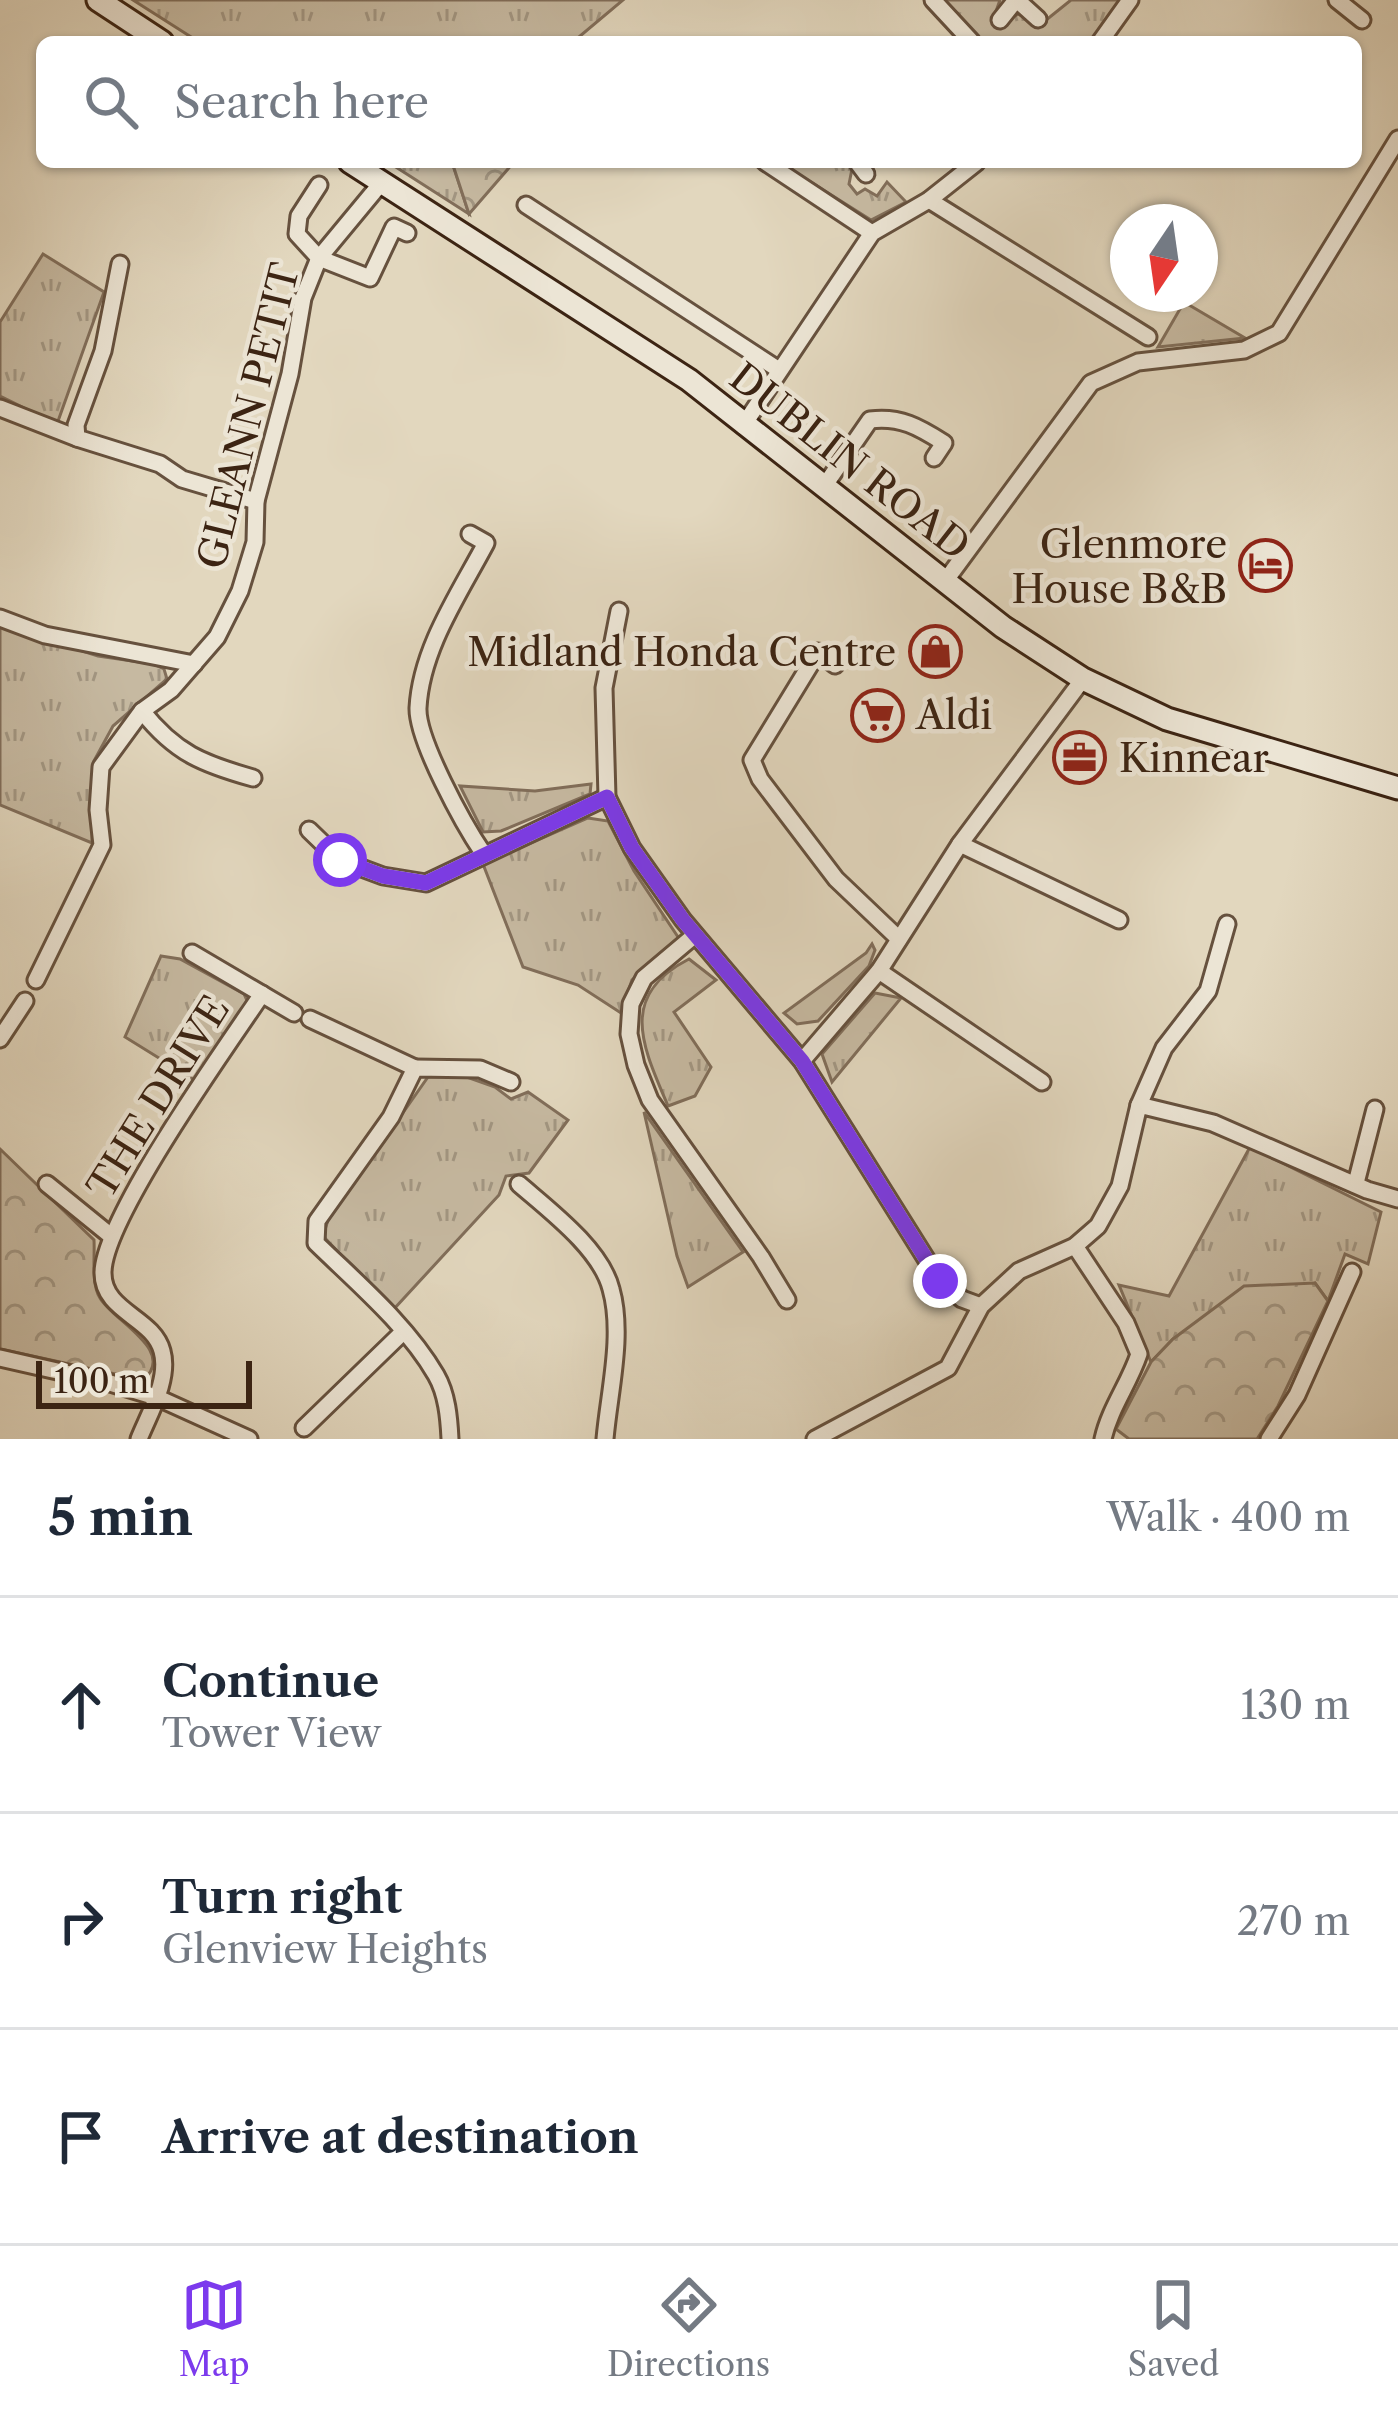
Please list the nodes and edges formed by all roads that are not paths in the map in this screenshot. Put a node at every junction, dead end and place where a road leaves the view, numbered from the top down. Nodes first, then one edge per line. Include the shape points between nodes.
1 (98, 0) edge
2 (933, 0) edge
3 (1016, 0) edge
4 (1130, 0) edge
5 (1337, 0) edge
6 (1038, 19) dead end
7 (1000, 20) dead end
8 (1362, 20) dead end
9 (153, 36) edge
10 (966, 36) edge
11 (1104, 36) edge
12 (1398, 139) edge
13 (360, 168) edge
14 (774, 168) edge
15 (969, 168) edge
16 (382, 182) junction
17 (319, 185) dead end
18 (929, 200) junction
19 (526, 205) dead end
20 (407, 233) dead end
21 (872, 233) junction
22 (319, 258) junction
23 (121, 264) dead end
24 (1148, 337) dead end
25 (779, 370) junction
26 (0, 408) edge
27 (743, 426) junction
28 (77, 438) junction
29 (934, 458) dead end
30 (823, 488) junction
31 (256, 501) junction
32 (470, 534) dead end
33 (946, 580) junction
34 (619, 610) dead end
35 (0, 618) edge
36 (194, 664) junction
37 (835, 664) dead end
38 (1083, 679) junction
39 (142, 711) junction
40 (253, 778) dead end
41 (1398, 788) edge
42 (607, 797) junction
43 (309, 830) dead end
44 (960, 844) junction
45 (483, 853) junction
46 (1119, 920) dead end
47 (1227, 924) dead end
48 (695, 935) junction
49 (899, 939) junction
50 (192, 953) dead end
51 (879, 971) junction
52 (36, 980) dead end
53 (262, 994) junction
54 (25, 1001) dead end
55 (0, 1039) edge
56 (802, 1061) junction
57 (415, 1068) junction
58 (511, 1082) dead end
59 (1042, 1082) dead end
60 (1139, 1105) junction
61 (1375, 1108) dead end
62 (47, 1184) dead end
63 (519, 1184) dead end
64 (1356, 1184) junction
65 (1398, 1199) edge
66 (111, 1236) junction
67 (1075, 1246) junction
68 (1352, 1272) dead end
69 (787, 1300) dead end
70 (981, 1306) junction
71 (403, 1332) junction
72 (0, 1358) edge
73 (156, 1397) junction
74 (304, 1428) dead end
75 (139, 1439) edge
76 (249, 1439) edge
77 (450, 1439) edge
78 (605, 1439) edge
79 (814, 1439) edge
80 (1102, 1439) edge
81 (1269, 1439) edge

1 - 9 main road
2 - 10 street
3 - 6 street
3 - 7 street
4 - 11 street
5 - 8 street
12 - 33 street via 1280,333 1244,350 1138,362 1091,383
13 - 16 main road, DUBLIN ROAD
14 - 21 street
15 - 18 street
16 - 22 street, GLEANN PETIT
16 - 27 main road, DUBLIN ROAD via 604,322
17 - 22 street via 297,234
18 - 21 street
18 - 24 street
19 - 25 street
20 - 22 street via 394,227 370,278
21 - 25 street
22 - 31 street, GLEANN PETIT
23 - 28 street
25 - 27 street
26 - 28 street
27 - 30 main road, DUBLIN ROAD
28 - 31 street
29 - 30 street via 944,443 915,425 870,419
30 - 33 main road, DUBLIN ROAD
31 - 36 street, GLEANN PETIT via 255,542 240,590
32 - 45 street via 486,543 425,667 417,713
33 - 38 main road, DUBLIN ROAD
34 - 42 street via 604,688
35 - 36 street
36 - 39 street, GLEANN PETIT
37 - 49 street via 818,652 752,760 836,879
38 - 41 main road, DUBLIN ROAD via 1167,718
38 - 44 street
39 - 40 street via 200,763
39 - 52 street, GLEANN PETIT via 101,766 102,845
42 - 45 street
42 - 48 street via 632,848
43 - 45 street via 340,860 426,883
44 - 46 street
44 - 49 street
47 - 60 street via 1208,991 1164,1048
48 - 56 street
48 - 69 street via 644,978 631,1004 636,1065 650,1100
49 - 51 street
50 - 53 street, THE DRIVE
51 - 56 street
51 - 59 street
53 - 57 street, THE DRIVE
53 - 66 street, THE DRIVE
54 - 55 street
56 - 70 street via 940,1281
57 - 58 street via 480,1070
57 - 71 street via 391,1117 317,1222 316,1244
60 - 64 street via 1214,1124
60 - 67 street via 1120,1186 1098,1226
61 - 64 street
62 - 66 street, THE DRIVE
63 - 78 street via 582,1241 611,1286
64 - 65 street
66 - 73 street, THE DRIVE via 103,1276 114,1303 151,1331 163,1352
67 - 70 street via 1019,1271
67 - 80 street via 1139,1354
68 - 81 street
70 - 79 street via 948,1368
71 - 74 street
71 - 77 street via 437,1377
72 - 73 street
73 - 75 street
73 - 76 street

